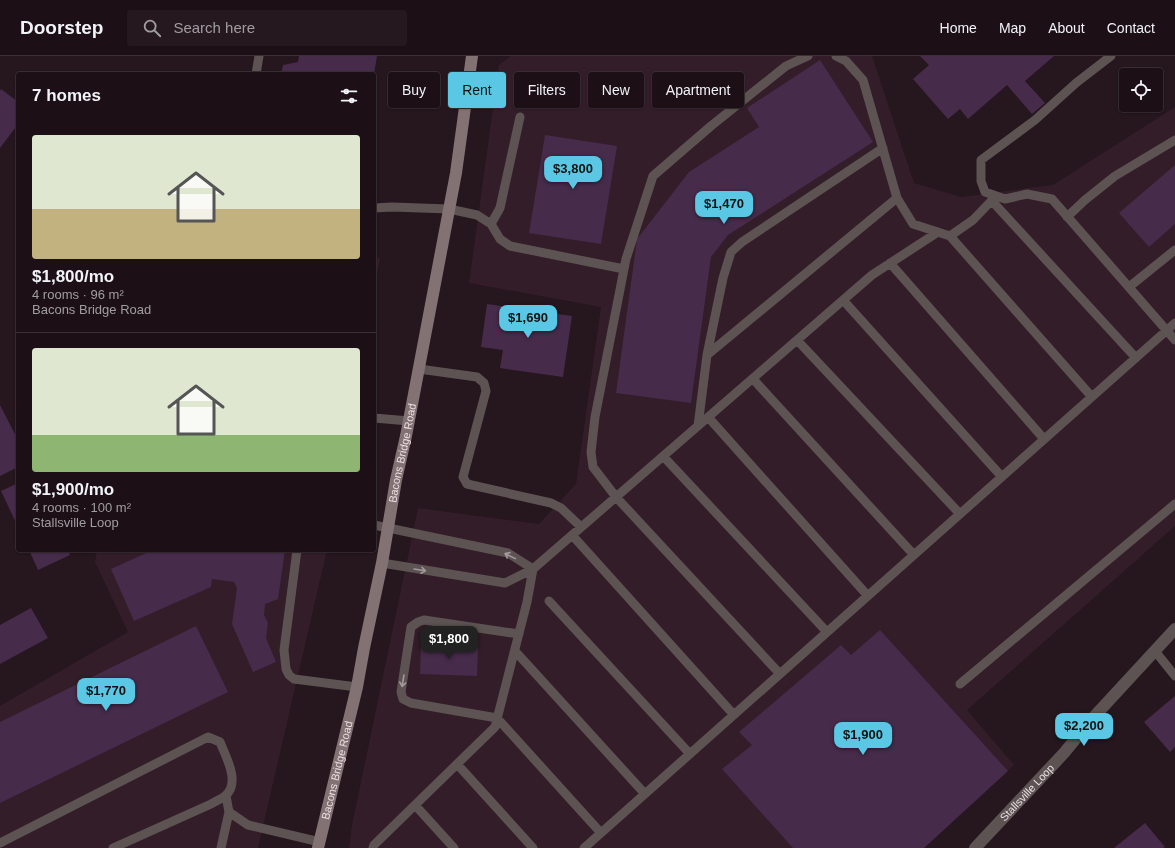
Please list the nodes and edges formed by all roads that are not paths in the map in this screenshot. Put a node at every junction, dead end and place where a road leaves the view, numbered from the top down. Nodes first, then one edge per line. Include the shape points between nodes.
1 (259, 56) edge
2 (472, 56) edge
3 (808, 56) edge
4 (836, 56) edge
5 (1111, 56) edge
6 (256, 72) edge
7 (520, 117) dead end
8 (1175, 140) edge
9 (883, 148) junction
10 (897, 198) junction
11 (994, 198) junction
12 (376, 208) edge
13 (449, 209) junction
14 (1068, 217) junction
15 (491, 224) junction
16 (938, 232) junction
17 (950, 236) junction
18 (1175, 250) edge
19 (890, 263) junction
20 (624, 269) junction
21 (1129, 287) junction
22 (843, 300) junction
23 (1175, 322) edge
24 (1167, 330) junction
25 (797, 340) junction
26 (1175, 340) edge
27 (707, 355) junction
28 (1136, 358) junction
29 (419, 370) junction
30 (753, 379) junction
31 (1092, 397) junction
32 (708, 417) junction
33 (376, 418) edge
34 (409, 421) junction
35 (698, 426) junction
36 (1044, 439) junction
37 (663, 456) junction
38 (1002, 477) junction
39 (616, 497) junction
40 (1175, 504) edge
41 (960, 514) junction
42 (376, 525) edge
43 (388, 528) junction
44 (581, 528) junction
45 (572, 535) junction
46 (297, 552) edge
47 (914, 555) junction
48 (382, 563) junction
49 (533, 569) junction
50 (868, 596) junction
51 (549, 601) dead end
52 (1175, 630) edge
53 (827, 632) junction
54 (519, 634) junction
55 (514, 651) junction
56 (1155, 651) junction
57 (780, 674) junction
58 (1175, 676) edge
59 (960, 684) dead end
60 (358, 688) junction
61 (734, 715) junction
62 (497, 718) junction
63 (690, 754) junction
64 (457, 764) junction
65 (645, 794) junction
66 (226, 796) junction
67 (415, 805) junction
68 (229, 812) junction
69 (601, 833) junction
70 (0, 843) edge
71 (319, 845) edge
72 (374, 847) edge
73 (113, 848) edge
74 (221, 848) edge
75 (454, 848) edge
76 (533, 848) edge
77 (584, 848) edge
78 (975, 848) edge

1 - 6 lane
2 - 13 main road, Bacons Bridge Road
3 - 20 lane via 786,66 653,176
4 - 9 lane via 846,61 863,80
5 - 11 lane via 1035,120 982,160 981,181 985,192
7 - 15 lane via 500,208
8 - 14 lane via 1115,176
9 - 10 lane
9 - 27 lane via 742,242 731,252
10 - 16 lane via 913,224
10 - 27 lane
11 - 14 lane via 1005,199 1027,194 1052,199
11 - 17 lane via 973,220
11 - 28 lane
12 - 13 lane
13 - 15 lane via 478,214
13 - 29 main road, Bacons Bridge Road
14 - 21 lane
15 - 20 lane via 500,239 510,246
16 - 17 lane
16 - 19 lane
17 - 31 lane
18 - 21 lane
19 - 22 lane
19 - 36 lane
20 - 39 lane via 595,417 591,452 593,467
21 - 24 lane
22 - 25 lane
22 - 38 lane
23 - 24 lane
24 - 26 lane
24 - 28 lane
25 - 30 lane
25 - 41 lane
27 - 35 lane
28 - 31 lane
29 - 34 main road, Bacons Bridge Road
29 - 44 lane via 477,377 484,383 486,391 463,477 467,484 551,503 561,508
30 - 32 lane
30 - 47 lane
31 - 36 lane
32 - 35 lane
32 - 50 lane
33 - 34 lane
34 - 43 main road, Bacons Bridge Road
35 - 37 lane
36 - 38 lane
37 - 39 lane
37 - 53 lane
38 - 41 lane
39 - 44 lane
39 - 57 lane
40 - 59 lane
41 - 47 lane
42 - 43 lane
43 - 48 main road, Bacons Bridge Road
49 -> 43 lane via 508,553
44 - 45 lane
45 - 49 lane
45 - 61 lane
46 - 60 lane via 284,650 286,669 294,679
47 - 50 lane
48 -> 49 lane via 505,583
48 - 60 main road, Bacons Bridge Road
49 - 54 lane
50 - 53 lane
51 - 63 lane
52 - 56 street, Stallsville Loop
53 - 57 lane
54 - 55 lane
54 -> 62 lane via 424,620 411,627 401,692 403,699 411,703
55 - 62 lane
55 - 65 lane
56 - 58 lane
56 - 78 street, Stallsville Loop
57 - 61 lane
60 - 71 main road, Bacons Bridge Road
61 - 63 lane
62 - 64 lane via 495,727
62 - 69 lane
63 - 65 lane
64 - 67 lane
64 - 76 lane
65 - 69 lane
66 - 68 lane
66 - 70 lane via 232,786 232,770 220,742 208,737
66 - 73 lane
67 - 72 lane
67 - 75 lane
68 - 71 lane via 248,825
68 - 74 lane
69 - 77 lane

